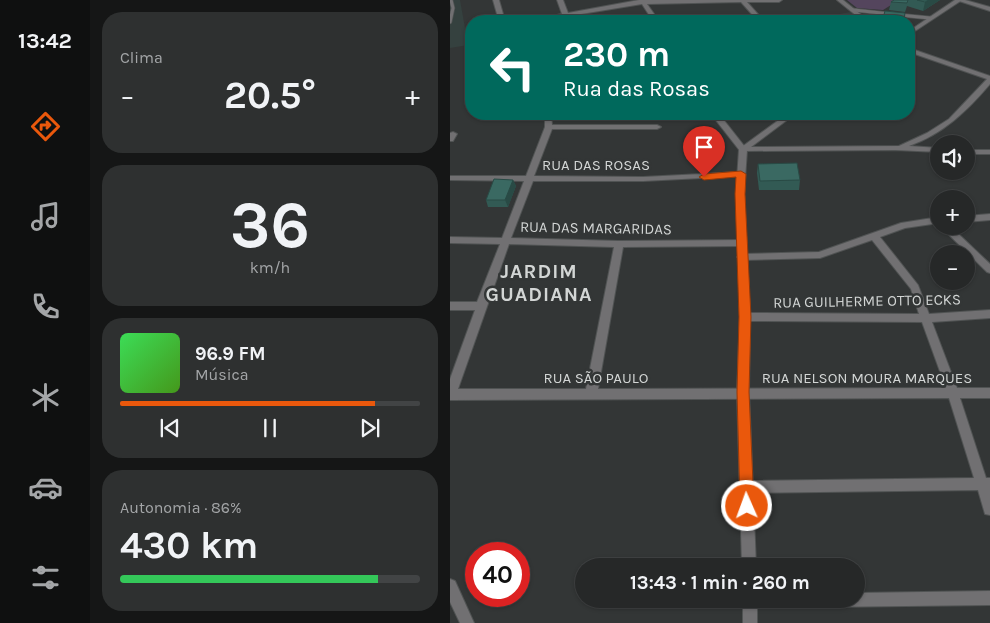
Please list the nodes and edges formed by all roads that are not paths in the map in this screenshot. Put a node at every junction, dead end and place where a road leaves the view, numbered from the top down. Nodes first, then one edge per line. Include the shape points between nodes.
1 (451, 0) edge
2 (496, 0) edge
3 (560, 0) edge
4 (779, 0) edge
5 (840, 0) edge
6 (959, 0) edge
7 (643, 1) edge
8 (742, 1) edge
9 (990, 9) edge
10 (854, 10) junction
11 (565, 14) junction
12 (500, 15) edge
13 (560, 15) edge
14 (652, 15) edge
15 (755, 15) edge
16 (859, 15) edge
17 (902, 15) edge
18 (915, 16) edge
19 (930, 18) junction
20 (450, 22) edge
21 (915, 28) edge
22 (915, 52) edge
23 (990, 79) edge
24 (548, 120) edge
25 (720, 120) edge
26 (782, 120) edge
27 (549, 127) junction
28 (657, 127) dead end
29 (743, 148) junction
30 (895, 148) junction
31 (930, 150) edge
32 (975, 152) edge
33 (990, 152) edge
34 (741, 174) junction
35 (450, 178) edge
36 (530, 178) junction
37 (990, 217) edge
38 (975, 218) edge
39 (930, 223) edge
40 (954, 235) edge
41 (875, 237) junction
42 (450, 240) edge
43 (507, 241) junction
44 (743, 243) junction
45 (619, 244) junction
46 (742, 257) junction
47 (990, 270) edge
48 (450, 306) edge
49 (480, 306) junction
50 (990, 314) edge
51 (745, 317) junction
52 (926, 318) junction
53 (743, 392) junction
54 (953, 393) junction
55 (990, 393) edge
56 (450, 394) edge
57 (591, 394) junction
58 (986, 484) edge
59 (747, 487) junction
60 (990, 509) edge
61 (749, 558) edge
62 (450, 586) edge
63 (990, 598) edge
64 (865, 599) edge
65 (750, 608) edge
66 (467, 623) edge
67 (750, 623) edge

1 - 20 lane
2 - 12 street
3 - 11 street
4 - 8 street
5 - 10 street
6 - 9 street
6 - 19 street
7 - 8 street
7 - 11 street
7 - 14 street
8 - 15 street
10 - 16 street
10 - 17 lane
11 - 13 street
18 - 19 lane
19 - 21 street
22 - 23 street
23 - 30 street via 968,105 939,130
24 - 27 street
25 - 29 street
26 - 29 street
27 - 28 street
27 - 36 street
29 - 30 street
29 - 34 street
30 - 31 street
32 - 33 street
34 - 36 street, RUA DAS ROSAS via 643,179
34 - 44 street
35 - 36 street, RUA DAS ROSAS
36 - 43 street
37 - 38 street
39 - 41 street via 904,226
40 - 47 street
41 - 46 street via 820,255
41 - 52 street via 909,278
42 - 43 street, RUA DAS MARGARIDAS
43 - 45 street, RUA DAS MARGARIDAS
43 - 49 street
44 - 45 street, RUA DAS MARGARIDAS
44 - 46 street
45 - 57 street
46 - 51 street
48 - 49 street
49 - 56 street
50 - 52 street, RUA GUILHERME OTTO ECKS
51 - 52 street, RUA GUILHERME OTTO ECKS
51 - 53 street
52 - 54 street
53 - 54 street, RUA NELSON MOURA MARQUES
53 - 57 street, RUA SÃO PAULO
53 - 59 street
54 - 55 street, RUA NELSON MOURA MARQUES
54 - 58 street
56 - 57 street, RUA SÃO PAULO
58 - 59 street
58 - 60 street
59 - 61 street
62 - 66 street
63 - 64 street
65 - 67 street

